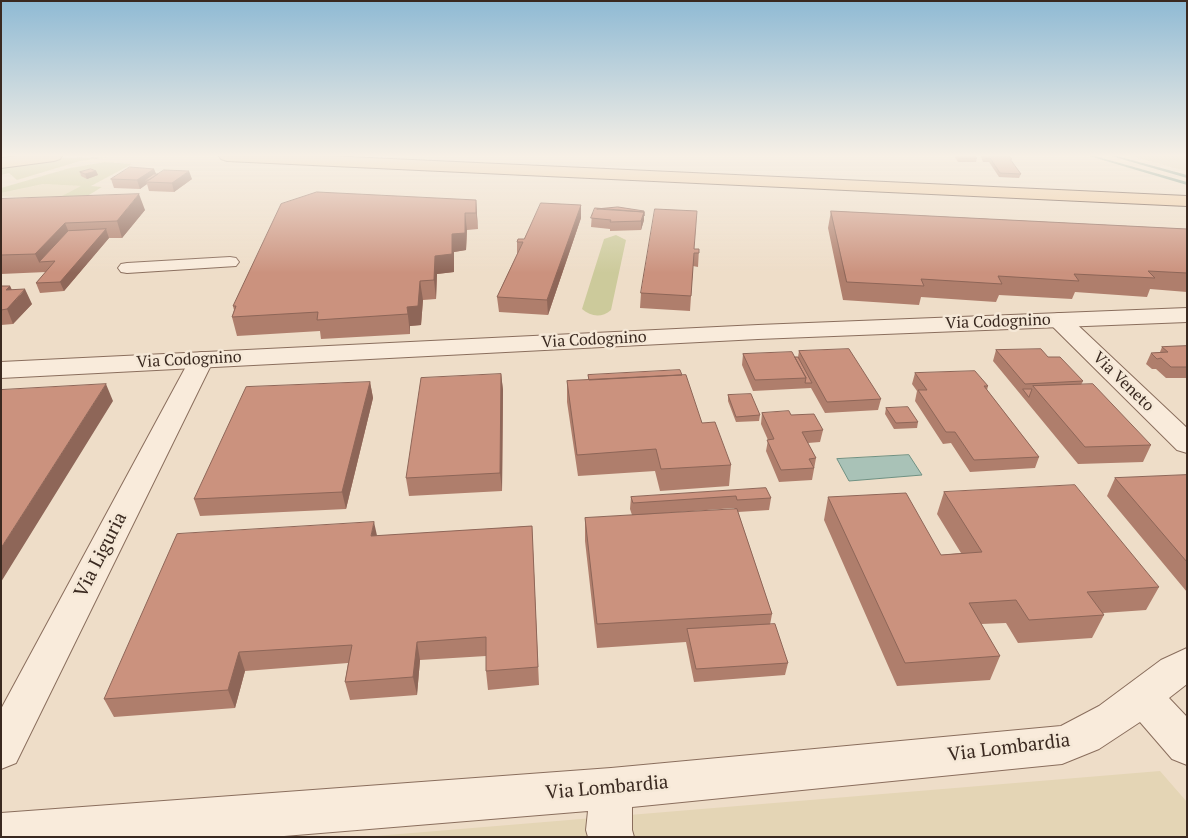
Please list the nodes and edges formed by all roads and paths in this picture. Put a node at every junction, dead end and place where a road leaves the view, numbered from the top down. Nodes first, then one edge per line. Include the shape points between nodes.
1 (1061, 195) edge
2 (1187, 201) edge
3 (230, 262) dead end
4 (127, 268) dead end
5 (1187, 315) edge
6 (1058, 320) junction
7 (202, 359) junction
8 (1, 370) edge
9 (1187, 444) edge
10 (1187, 664) edge
11 (1143, 697) junction
12 (1187, 746) edge
13 (1, 750) edge
14 (611, 789) junction
15 (1, 836) edge
16 (611, 837) edge

1 - 2 main road
3 - 4 street
5 - 6 street, Via Codognino
6 - 7 street, Via Codognino
6 - 9 street, Via Veneto
7 - 8 street, Via Codognino
7 - 13 street, Via Liguria
10 - 11 street, Via Lombardia
11 - 12 street
11 - 14 street, Via Lombardia via 1084,738 1062,745
14 - 15 street, Via Lombardia
14 - 16 street

